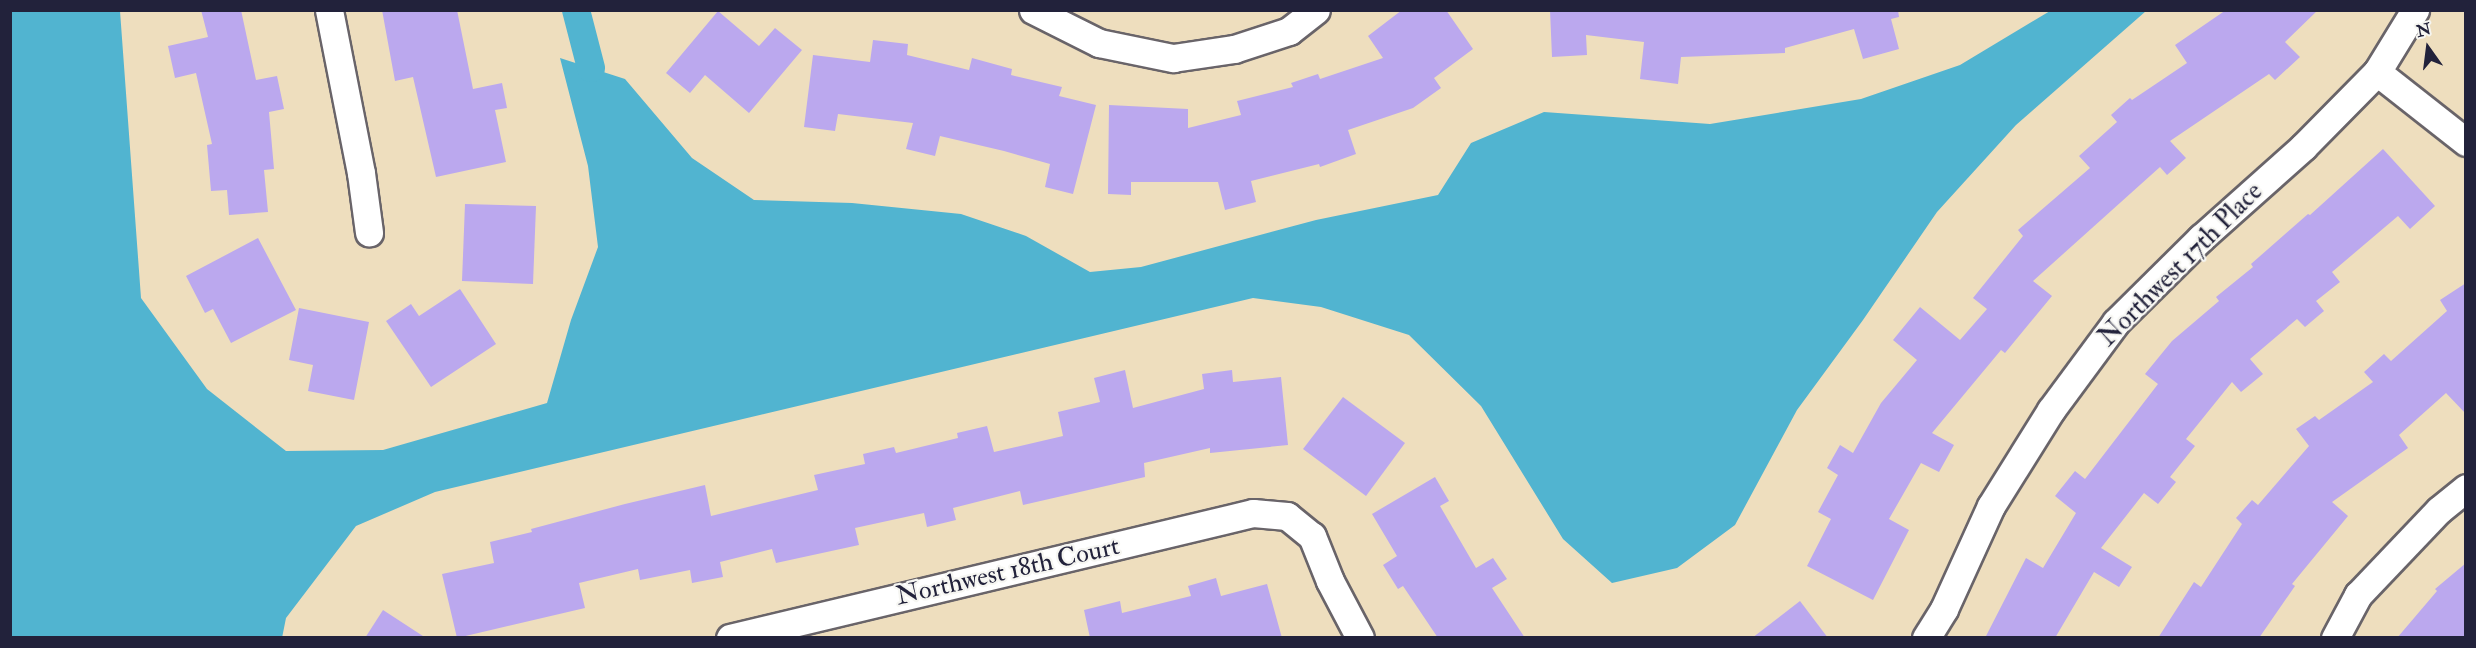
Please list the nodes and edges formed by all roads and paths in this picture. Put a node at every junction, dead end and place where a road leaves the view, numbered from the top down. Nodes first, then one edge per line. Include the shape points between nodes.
1 (329, 10) edge
2 (1033, 10) edge
3 (1316, 10) edge
4 (2415, 10) edge
5 (2376, 72) junction
6 (2466, 142) edge
7 (369, 232) dead end
8 (2466, 488) edge
9 (730, 638) edge
10 (1360, 638) edge
11 (1926, 638) edge
12 (2335, 638) edge

1 - 7 street
2 - 3 street via 1099,43 1173,58 1234,49 1289,31
4 - 5 street, Northwest 17th Place
5 - 6 street
5 - 11 street, Northwest 17th Place via 2303,147 2201,238 2116,322 2051,410 1991,506 1944,609
8 - 12 street via 2439,510 2358,596
9 - 10 street, Northwest 18th Court via 1254,513 1287,516 1312,536

